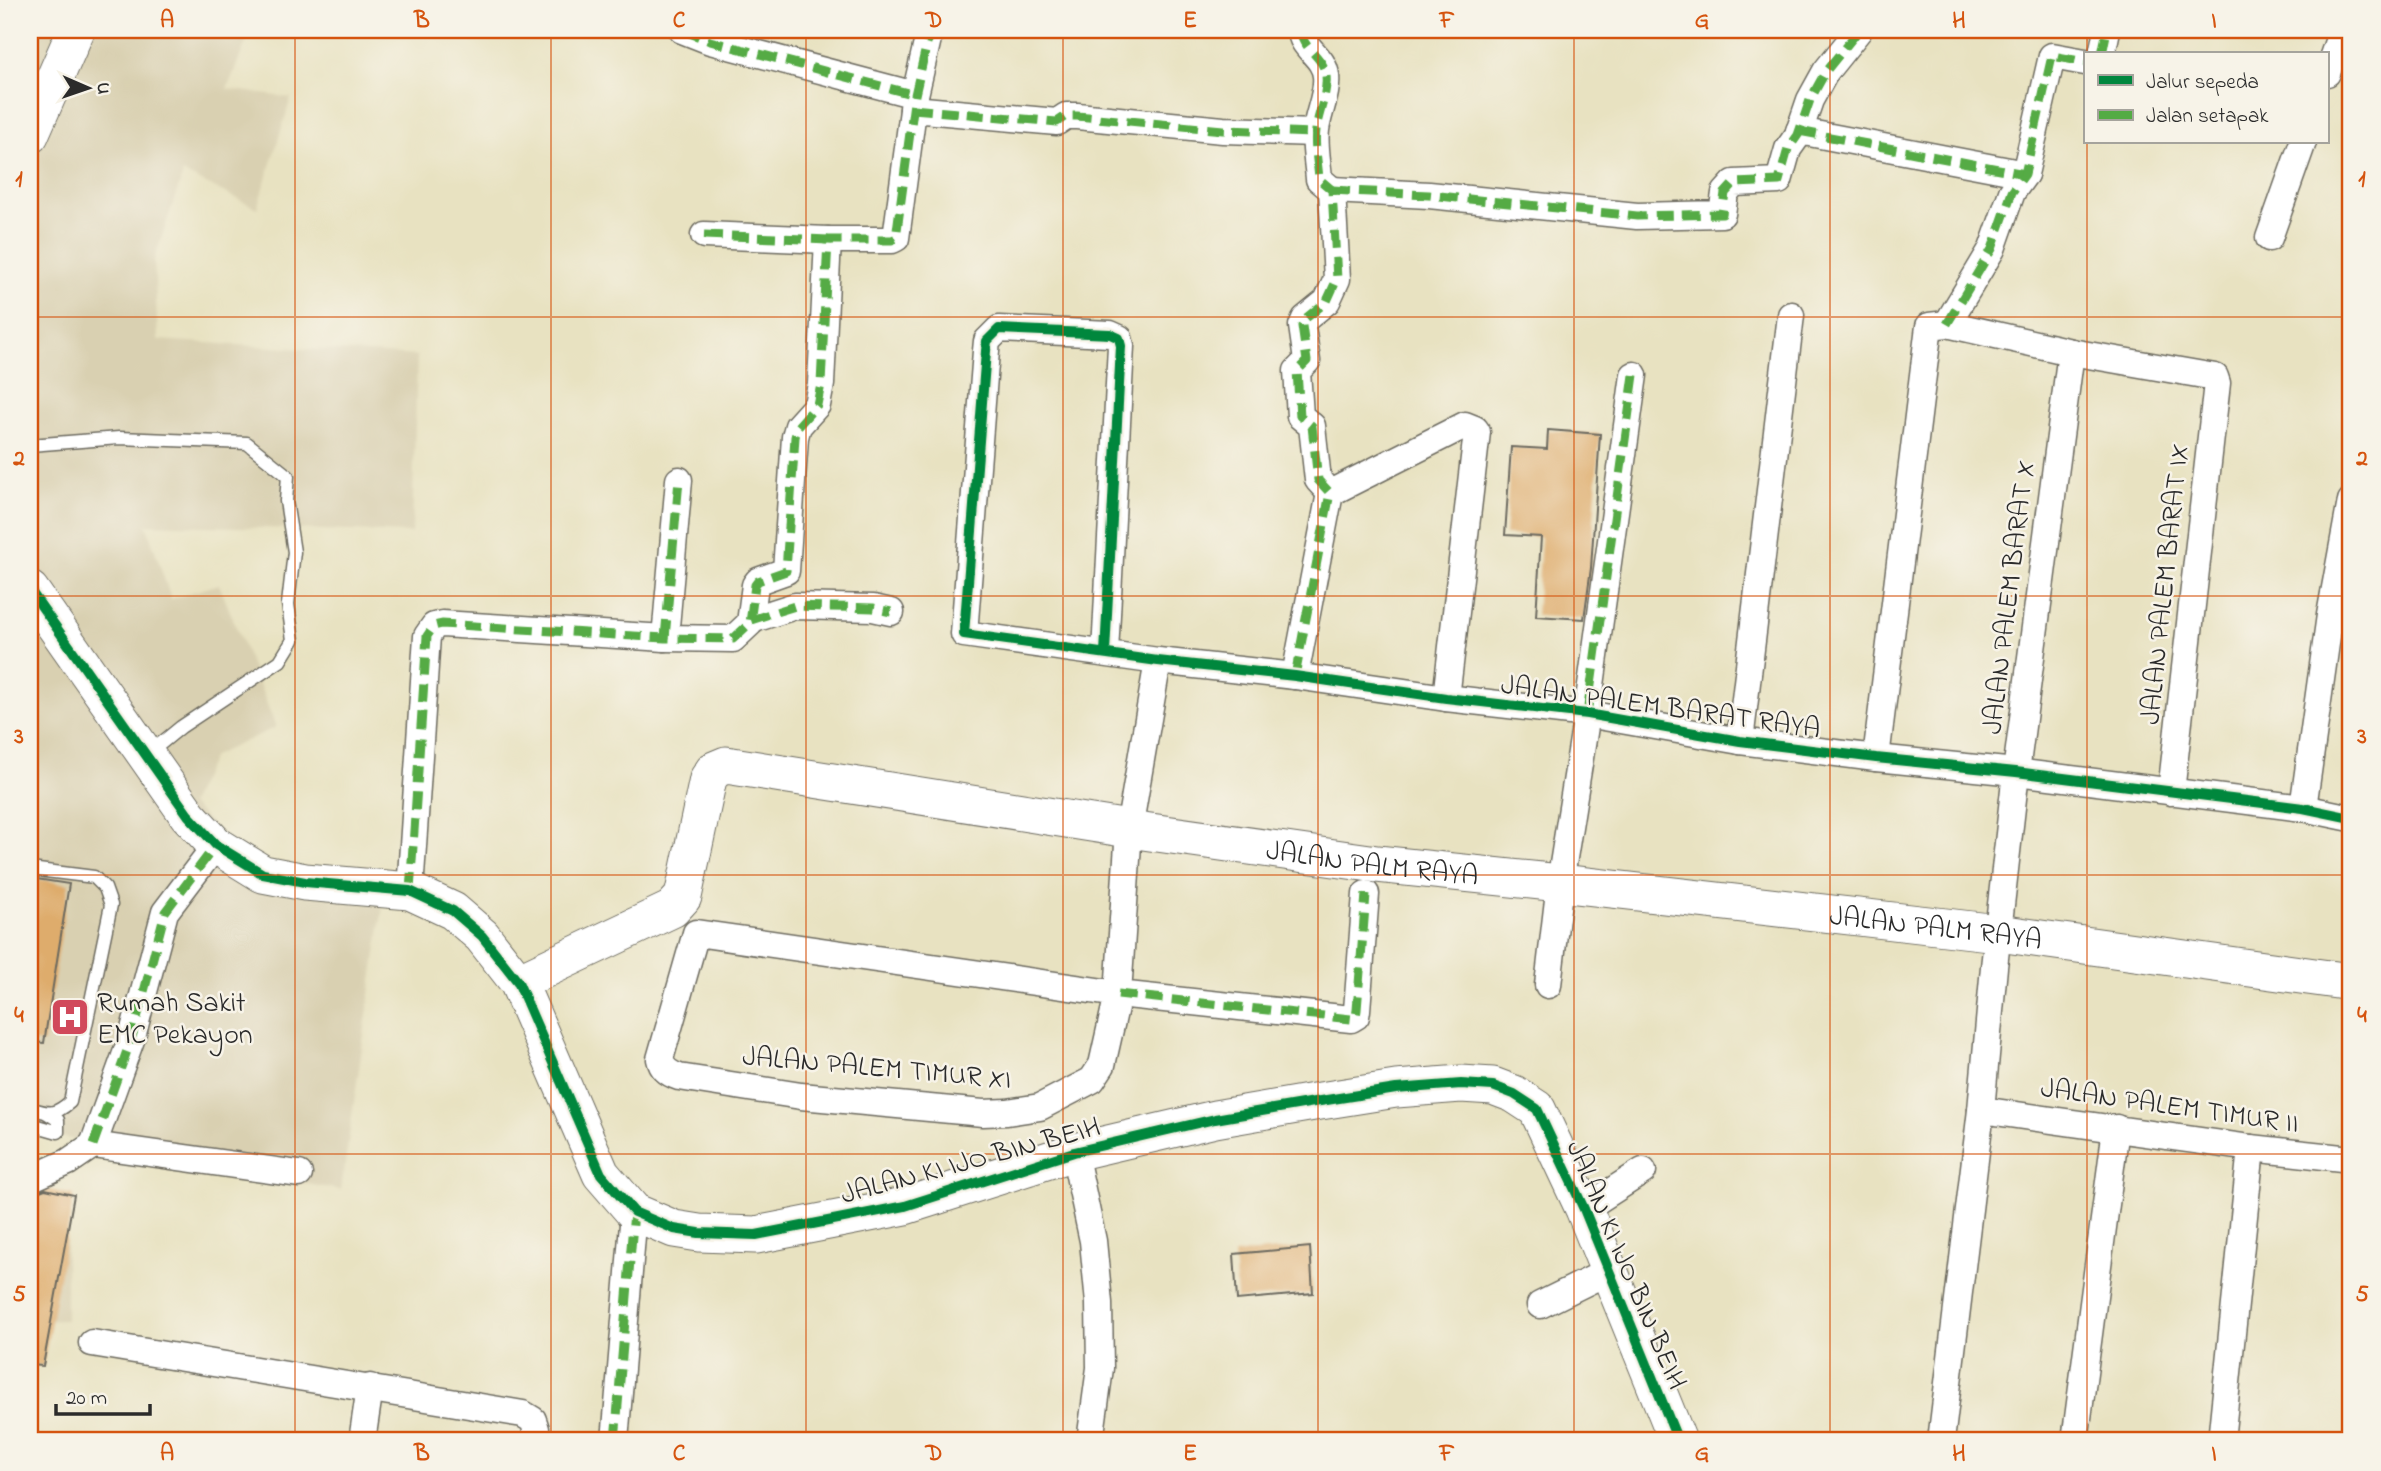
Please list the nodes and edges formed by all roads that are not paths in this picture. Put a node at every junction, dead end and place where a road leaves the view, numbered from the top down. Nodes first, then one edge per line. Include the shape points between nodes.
1 (76, 30) edge
2 (682, 30) edge
3 (930, 30) edge
4 (1301, 30) edge
5 (1859, 30) edge
6 (2107, 30) edge
7 (2342, 30) edge
8 (2102, 52) edge
9 (2084, 62) edge
10 (2328, 71) edge
11 (914, 102) junction
12 (1799, 131) junction
13 (1315, 133) junction
14 (30, 135) edge
15 (2302, 144) edge
16 (2025, 174) junction
17 (1332, 190) junction
18 (704, 235) dead end
19 (2269, 238) dead end
20 (828, 240) junction
21 (1791, 315) dead end
22 (1947, 324) junction
23 (2071, 352) junction
24 (1634, 375) dead end
25 (30, 445) edge
26 (679, 480) dead end
27 (1330, 493) junction
28 (2351, 501) edge
29 (30, 590) edge
30 (891, 612) dead end
31 (751, 620) junction
32 (666, 638) junction
33 (1105, 653) junction
34 (1158, 662) junction
35 (1295, 676) junction
36 (1446, 698) junction
37 (1587, 714) junction
38 (1740, 741) junction
39 (146, 756) junction
40 (1876, 758) junction
41 (2016, 772) junction
42 (2171, 792) junction
43 (2303, 808) junction
44 (2351, 818) edge
45 (1129, 829) junction
46 (215, 845) junction
47 (30, 869) edge
48 (1560, 883) junction
49 (410, 891) junction
50 (1366, 894) dead end
51 (1998, 933) junction
52 (518, 982) junction
53 (2351, 982) edge
54 (1548, 985) dead end
55 (1118, 994) junction
56 (30, 1108) edge
57 (1981, 1110) junction
58 (47, 1113) junction
59 (30, 1124) edge
60 (2116, 1129) junction
61 (93, 1145) junction
62 (2251, 1148) junction
63 (1074, 1152) junction
64 (2351, 1159) edge
65 (1643, 1171) dead end
66 (299, 1174) dead end
67 (30, 1179) edge
68 (1584, 1209) junction
69 (634, 1212) junction
70 (1609, 1271) junction
71 (1540, 1305) dead end
72 (92, 1343) dead end
73 (370, 1387) junction
74 (362, 1441) edge
75 (535, 1441) edge
76 (615, 1441) edge
77 (1090, 1441) edge
78 (1678, 1441) edge
79 (1941, 1441) edge
80 (2075, 1441) edge
81 (2221, 1441) edge

1 - 14 street
2 - 11 street
3 - 11 street
4 - 13 street via 1303,43 1317,54 1327,78
5 - 12 street via 1826,71
6 - 8 street
7 - 10 street
9 - 16 street via 2052,56
11 - 13 street via 1057,122 1077,116 1223,130
11 - 20 street via 896,238
12 - 16 street
12 - 17 street via 1788,149 1779,181 1734,183 1725,193 1722,214 1637,216
13 - 17 street via 1319,179
15 - 19 street
16 - 22 street via 2012,192 1992,249
17 - 27 street via 1337,279 1327,301 1302,326 1307,361 1297,371 1300,416 1312,426 1318,480
18 - 20 street
20 - 31 street via 821,384 817,405 798,426 795,437 788,564 781,575 755,585
21 - 38 street
22 - 23 street
22 - 40 street via 1929,326
23 - 41 street, JALAN PALEM BARAT X
23 - 42 street, JALAN PALEM BARAT IX via 2208,374 2217,383
24 - 37 street
25 - 39 lane via 119,438 247,443 288,476 286,501 294,552 288,604 293,640 280,661
26 - 32 street
27 - 35 street
27 - 36 street via 1465,425 1477,432
28 - 43 street
29 - 39 street, JALAN KI IJO BIN BEIH
30 - 31 street via 794,606
31 - 32 street via 733,639
32 - 49 street via 434,626 427,636
33 - 33 street, JALAN PALEM BARAT RAYA via 1119,338 1006,327 987,341 964,634
33 - 34 street, JALAN PALEM BARAT RAYA
34 - 35 street, JALAN PALEM BARAT RAYA
34 - 45 street, JALAN PALEM TIMUR XI
35 - 36 street, JALAN PALEM BARAT RAYA
36 - 37 street, JALAN PALEM BARAT RAYA
37 - 38 street, JALAN PALEM BARAT RAYA
37 - 48 street
38 - 40 street, JALAN PALEM BARAT RAYA
39 - 46 street, JALAN KI IJO BIN BEIH
40 - 41 street, JALAN PALEM BARAT RAYA
41 - 42 street, JALAN PALEM BARAT RAYA
41 - 51 street, JALAN PALEM BARAT X
42 - 43 street, JALAN PALEM BARAT RAYA
43 - 44 street, JALAN PALEM BARAT RAYA
45 - 48 street, JALAN PALM RAYA via 1377,864
45 - 52 street, JALAN PALM RAYA via 726,765 708,779 683,897 672,909
45 - 55 street, JALAN PALEM TIMUR XI
46 - 49 street, JALAN KI IJO BIN BEIH via 263,874
46 - 61 street via 165,912 132,1037
47 - 58 lane via 94,877 111,905 70,1102
48 - 51 street, JALAN PALM RAYA
48 - 54 street
49 - 52 street, JALAN KI IJO BIN BEIH via 463,919
50 - 55 street via 1356,1016
51 - 53 street, JALAN PALM RAYA
51 - 57 street, JALAN PALEM BARAT X
52 - 69 street, JALAN KI IJO BIN BEIH via 601,1174
55 - 55 street, JALAN PALEM TIMUR XI via 696,933 660,1059 679,1077 801,1096 1007,1112 1040,1107 1092,1080 1102,1065
56 - 58 lane
57 - 60 street, JALAN PALEM TIMUR II
57 - 79 street, JALAN PALEM BARAT X
58 - 59 lane via 58,1120 58,1132
60 - 62 street, JALAN PALEM TIMUR II
60 - 80 street
61 - 66 street
61 - 67 street
62 - 64 street, JALAN PALEM TIMUR II
62 - 81 street
63 - 68 street, JALAN KI IJO BIN BEIH via 1314,1101 1396,1089 1493,1086 1537,1109
63 - 69 street, JALAN KI IJO BIN BEIH via 905,1206 756,1235 674,1229
63 - 77 street via 1094,1241 1099,1303 1100,1368
65 - 68 street
68 - 70 street, JALAN KI IJO BIN BEIH
69 - 76 street
70 - 71 street
70 - 78 street, JALAN KI IJO BIN BEIH
72 - 73 street
73 - 74 street
73 - 75 street via 523,1414 533,1420

